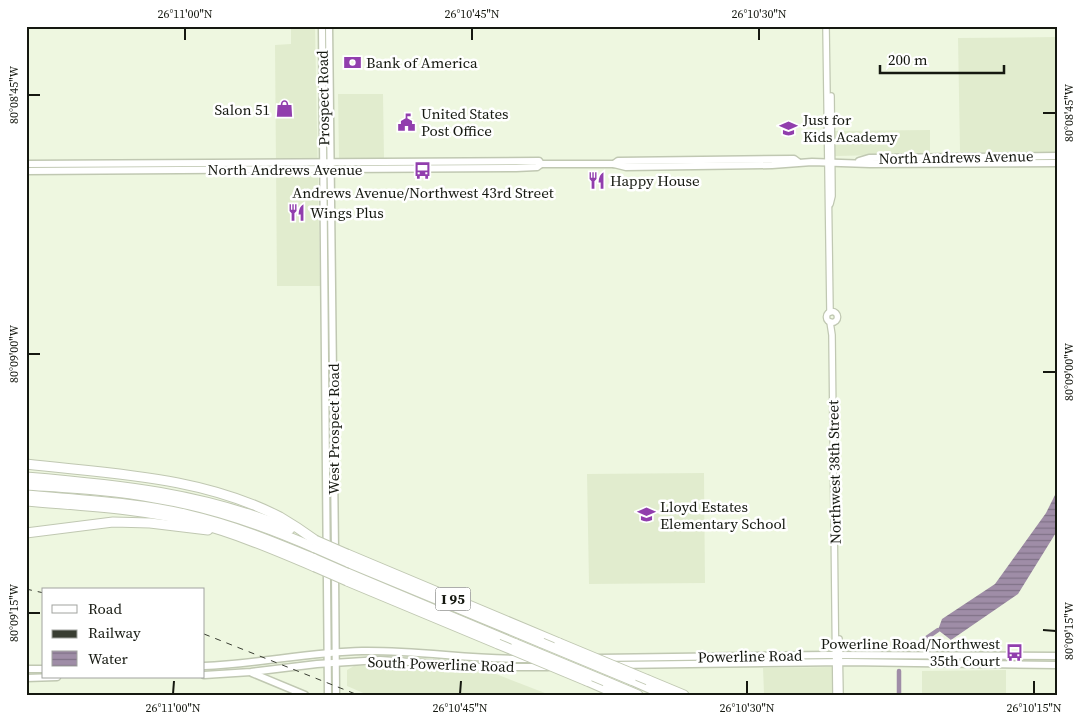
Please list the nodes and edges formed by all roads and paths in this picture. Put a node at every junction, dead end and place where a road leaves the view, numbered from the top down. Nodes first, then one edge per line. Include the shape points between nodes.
1 (322, 26) edge
2 (329, 26) edge
3 (828, 26) edge
4 (1057, 156) edge
5 (953, 157) junction
6 (933, 158) junction
7 (460, 162) junction
8 (829, 162) junction
9 (856, 162) junction
10 (1057, 162) edge
11 (26, 164) edge
12 (541, 164) junction
13 (925, 164) junction
14 (947, 164) junction
15 (328, 166) junction
16 (454, 168) junction
17 (26, 171) edge
18 (26, 464) edge
19 (26, 477) edge
20 (26, 485) edge
21 (26, 495) edge
22 (26, 502) edge
23 (223, 531) junction
24 (26, 533) edge
25 (315, 544) junction
26 (347, 558) junction
27 (315, 563) junction
28 (347, 577) junction
29 (328, 653) junction
30 (336, 653) junction
31 (443, 655) joint
32 (734, 656) junction
33 (1057, 656) edge
34 (710, 657) junction
35 (837, 658) junction
36 (515, 659) junction
37 (336, 662) junction
38 (328, 663) junction
39 (680, 664) joint
40 (693, 664) junction
41 (719, 664) junction
42 (1057, 665) edge
43 (205, 666) edge
44 (491, 667) junction
45 (42, 669) edge
46 (27, 672) edge
47 (251, 672) junction
48 (42, 674) edge
49 (205, 675) edge
50 (304, 695) edge
51 (328, 695) edge
52 (336, 695) edge
53 (619, 695) edge
54 (638, 695) edge
55 (665, 695) edge
56 (684, 695) edge
57 (836, 695) edge
58 (840, 695) edge

1 - 15 main road, Prospect Road
2 - 15 main road, Prospect Road
3 - 8 street
4 - 5 main road, North Andrews Avenue
5 - 6 main road, North Andrews Avenue
5 - 14 main road
6 - 9 main road, North Andrews Avenue via 869,158
6 - 13 main road
7 - 12 main road, North Andrews Avenue via 539,161
7 - 15 main road, North Andrews Avenue
7 - 16 main road
8 - 9 main road, North Andrews Avenue
8 - 12 main road, North Andrews Avenue via 744,159
8 - 35 street, Northwest 38th Street via 832,312 826,317 833,322
9 - 13 main road, North Andrews Avenue
10 - 14 main road, North Andrews Avenue
11 - 15 main road, North Andrews Avenue
12 - 16 main road, North Andrews Avenue via 537,168
13 - 14 main road, North Andrews Avenue
15 - 16 main road, North Andrews Avenue
15 - 17 main road, North Andrews Avenue
15 - 29 main road, West Prospect Road
15 - 30 main road, West Prospect Road
18 - 25 highway via 141,476 193,486 265,510
19 - 25 highway, I 95 via 119,485 180,495 248,513
20 - 25 highway via 126,493 186,504
21 - 27 highway via 128,504 188,514 248,532
22 - 23 highway via 150,514
23 - 24 highway via 120,522
23 - 27 highway
25 - 26 highway, I 95, bridge
26 - 55 highway, bridge
26 - 56 highway, I 95, bridge
27 - 28 highway, bridge
28 - 53 highway, I 95, bridge
28 - 54 highway, bridge
29 - 30 main road, South Powerline Road
29 - 38 main road, West Prospect Road
29 - 43 main road, South Powerline Road
30 - 31 main road, South Powerline Road via 404,651
30 - 37 main road, West Prospect Road
31 - 36 main road, Powerline Road
32 - 34 main road, Powerline Road
32 - 35 main road, Powerline Road
32 - 41 main road
33 - 35 main road, Powerline Road
34 - 36 main road, Powerline Road
34 - 40 main road
35 - 41 main road, Powerline Road
35 - 42 main road, Powerline Road
35 - 57 street, Northwest 38th Street
35 - 58 street, Northwest 38th Street
36 - 44 main road
37 - 38 main road, South Powerline Road
37 - 44 main road, South Powerline Road via 408,661
37 - 52 main road, West Prospect Road
38 - 47 main road, South Powerline Road
38 - 51 main road, West Prospect Road
39 - 40 main road, Powerline Road
39 - 44 main road, South Powerline Road
40 - 41 main road, Powerline Road
45 - 46 main road
46 - 48 main road
47 - 49 main road, South Powerline Road
47 - 50 main road

